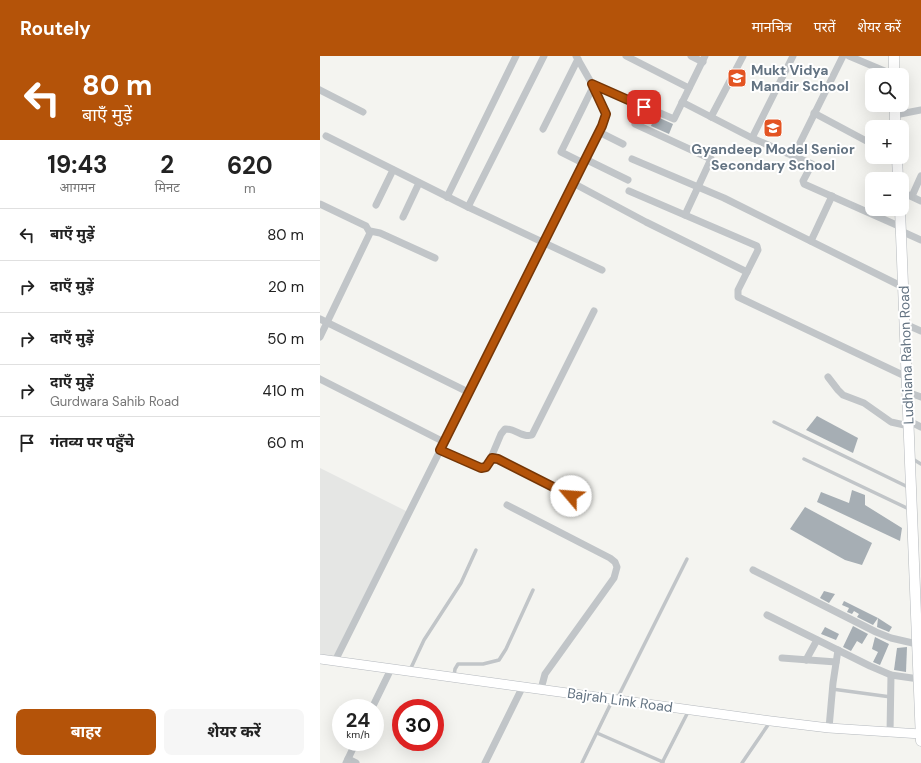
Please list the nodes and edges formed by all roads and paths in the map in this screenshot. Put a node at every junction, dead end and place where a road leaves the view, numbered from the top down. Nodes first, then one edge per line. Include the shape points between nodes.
1 (516, 56) edge
2 (544, 56) edge
3 (626, 56) edge
4 (691, 56) edge
5 (743, 56) edge
6 (793, 56) edge
7 (843, 56) edge
8 (849, 56) edge
9 (894, 56) edge
10 (577, 58) edge
11 (704, 59) edge
12 (877, 68) edge
13 (894, 68) edge
14 (592, 86) junction
15 (689, 88) junction
16 (320, 90) edge
17 (682, 102) junction
18 (909, 110) edge
19 (921, 110) edge
20 (363, 112) dead end
21 (814, 113) junction
22 (711, 117) junction
23 (635, 124) dead end
24 (543, 129) dead end
25 (599, 132) junction
26 (326, 136) dead end
27 (752, 138) junction
28 (865, 140) edge
29 (623, 144) dead end
30 (793, 157) junction
31 (632, 159) dead end
32 (584, 161) junction
33 (393, 170) junction
34 (921, 176) edge
35 (628, 180) dead end
36 (419, 183) junction
37 (573, 183) junction
38 (698, 187) junction
39 (629, 191) dead end
40 (909, 195) edge
41 (832, 196) junction
42 (912, 196) junction
43 (447, 197) junction
44 (921, 201) edge
45 (320, 204) edge
46 (376, 205) dead end
47 (468, 207) junction
48 (685, 215) junction
49 (900, 216) edge
50 (403, 217) dead end
51 (901, 229) junction
52 (370, 231) junction
53 (921, 240) edge
54 (811, 241) junction
55 (543, 242) junction
56 (435, 258) dead end
57 (602, 270) dead end
58 (747, 272) junction
59 (903, 287) junction
60 (594, 311) dead end
61 (320, 319) edge
62 (327, 322) junction
63 (904, 324) junction
64 (921, 331) edge
65 (320, 337) edge
66 (828, 377) dead end
67 (907, 377) junction
68 (320, 379) edge
69 (468, 392) junction
70 (907, 392) junction
71 (921, 397) edge
72 (774, 422) dead end
73 (909, 424) junction
74 (921, 427) edge
75 (444, 442) junction
76 (440, 450) junction
77 (910, 458) junction
78 (804, 459) dead end
79 (490, 460) junction
80 (921, 464) edge
81 (911, 488) junction
82 (571, 496) dead end
83 (507, 504) dead end
84 (912, 510) junction
85 (476, 550) dead end
86 (686, 559) dead end
87 (753, 570) dead end
88 (918, 574) edge
89 (533, 590) dead end
90 (767, 615) dead end
91 (817, 640) junction
92 (917, 644) junction
93 (838, 650) junction
94 (782, 658) dead end
95 (320, 659) edge
96 (806, 660) junction
97 (335, 661) junction
98 (836, 662) junction
99 (391, 669) junction
100 (410, 671) junction
101 (891, 675) junction
102 (454, 677) junction
103 (918, 678) junction
104 (523, 686) junction
105 (541, 689) junction
106 (832, 689) junction
107 (891, 697) junction
108 (920, 697) edge
109 (376, 699) edge
110 (615, 699) junction
111 (689, 710) junction
112 (771, 721) junction
113 (829, 728) junction
114 (597, 733) junction
115 (890, 733) junction
116 (921, 734) edge
117 (921, 741) edge
118 (351, 751) edge
119 (346, 761) edge
120 (356, 763) edge
121 (485, 763) edge
122 (582, 763) edge
123 (662, 763) edge
124 (742, 763) edge

1 - 43 street
2 - 47 street
3 - 15 street
4 - 11 street
5 - 22 street
6 - 27 street
7 - 21 street
8 - 12 street
9 - 13 main road
10 - 14 street
10 - 24 street
11 - 15 street
14 - 17 street via 674,119
14 - 25 street via 606,114
14 - 32 street via 561,152
15 - 17 street
16 - 20 street
17 - 22 street
18 - 19 street
21 - 28 street
21 - 30 street
22 - 27 street
23 - 38 street via 711,159
25 - 29 street
25 - 32 street
26 - 33 street
27 - 30 street
30 - 41 street via 812,164 803,183
31 - 38 street
32 - 35 street
32 - 37 street
33 - 36 street
33 - 46 street
34 - 42 street
36 - 43 street
36 - 50 street
37 - 55 street
37 - 58 street
38 - 48 street
38 - 54 street
39 - 48 street
40 - 42 street
41 - 51 street
41 - 54 street
42 - 44 street
43 - 47 street
45 - 52 street via 366,226
47 - 55 street
48 - 58 street via 757,246 758,250
49 - 51 main road, Ludhiana Rahon Road
51 - 53 street
51 - 59 main road, Ludhiana Rahon Road
52 - 56 street
52 - 62 street via 370,236
54 - 59 street
55 - 57 street
55 - 69 street
58 - 67 street via 738,290 738,297
59 - 63 main road, Ludhiana Rahon Road
60 - 79 street via 532,435 524,435 505,428
61 - 62 street
62 - 65 street
62 - 69 street
63 - 64 street
63 - 67 main road, Ludhiana Rahon Road
66 - 73 street via 843,395 864,403 891,422
67 - 70 main road, Ludhiana Rahon Road
68 - 75 street
69 - 75 street
70 - 71 street
70 - 73 main road, Ludhiana Rahon Road
72 - 81 lane
73 - 74 street
73 - 77 main road, Ludhiana Rahon Road
75 - 76 street
76 - 79 street via 481,468 486,467
76 - 97 street
77 - 80 lane
77 - 81 main road, Ludhiana Rahon Road
78 - 84 lane
79 - 82 street via 500,460
81 - 84 main road, Ludhiana Rahon Road
83 - 105 street via 610,558 617,567 614,578 546,674
84 - 88 main road, Ludhiana Rahon Road
85 - 100 lane via 461,583 424,640
86 - 110 lane
87 - 92 street via 876,632
88 - 92 main road, Ludhiana Rahon Road
89 - 102 lane via 499,660 483,664 458,664 454,669
90 - 91 street
91 - 93 street
91 - 96 street
92 - 103 main road, Ludhiana Rahon Road
93 - 98 street
93 - 101 street
94 - 96 street
95 - 97 street, Bajrah Link Road
96 - 98 street
97 - 99 street, Bajrah Link Road
98 - 106 street
99 - 100 street, Bajrah Link Road
99 - 109 street
100 - 102 street, Bajrah Link Road
101 - 103 street
101 - 107 street
102 - 104 street, Bajrah Link Road
103 - 108 main road, Ludhiana Rahon Road
104 - 105 street, Bajrah Link Road
104 - 121 street
105 - 110 street, Bajrah Link Road
106 - 107 lane
106 - 113 street
107 - 115 street
108 - 116 main road, Ludhiana Rahon Road
110 - 111 street, Bajrah Link Road
110 - 114 lane
111 - 112 street, Bajrah Link Road
111 - 123 lane
112 - 113 street, Bajrah Link Road
112 - 124 lane
113 - 115 street, Bajrah Link Road
114 - 122 lane
114 - 123 lane
115 - 116 street, Bajrah Link Road
116 - 117 main road, Ludhiana Rahon Road
118 - 119 street
119 - 120 street

